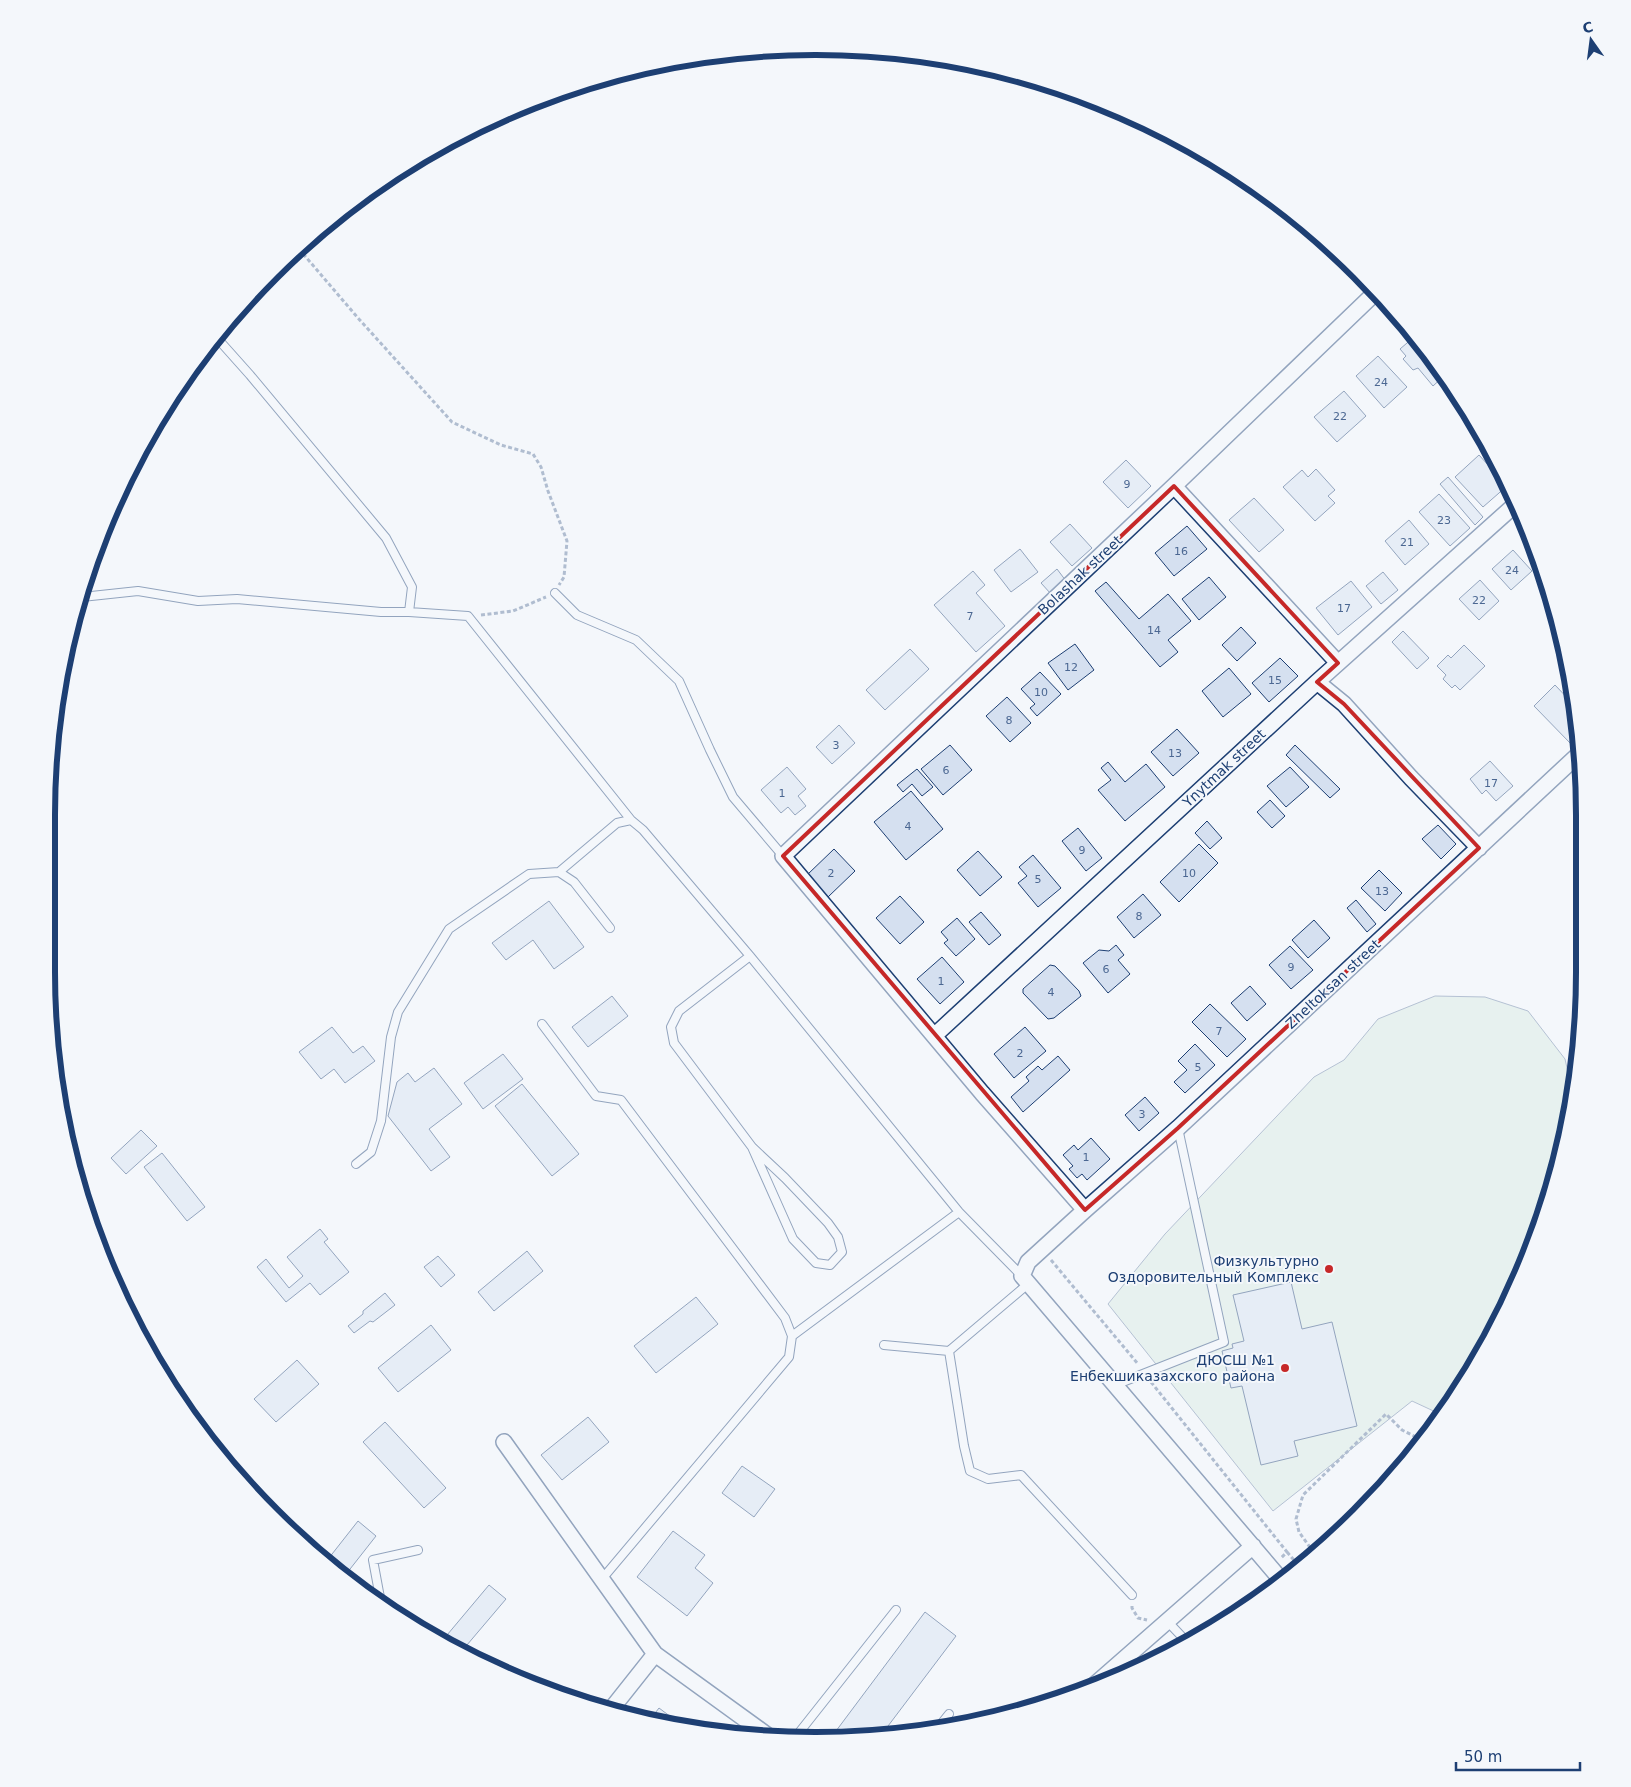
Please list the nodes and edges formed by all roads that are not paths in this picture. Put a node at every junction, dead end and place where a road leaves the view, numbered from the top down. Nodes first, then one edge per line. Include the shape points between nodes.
1 (1371, 297) edge
2 (221, 342) edge
3 (1174, 486) junction
4 (1511, 508) edge
5 (554, 593) road end
6 (88, 596) edge
7 (409, 612) junction
8 (1338, 663) junction
9 (1317, 682) junction
10 (1573, 759) edge
11 (631, 820) junction
12 (1479, 848) junction
13 (783, 856) junction
14 (559, 872) junction
15 (610, 928) dead end
16 (750, 956) junction
17 (542, 1024) dead end
18 (934, 1036) junction
19 (1178, 1128) junction
20 (752, 1147) junction
21 (356, 1164) dead end
22 (1085, 1210) junction
23 (959, 1212) junction
24 (1025, 1280) junction
25 (792, 1336) junction
26 (884, 1345) dead end
27 (949, 1351) junction
28 (1115, 1385) junction
29 (504, 1442) dead end
30 (1253, 1546) junction
31 (418, 1550) dead end
32 (1277, 1575) edge
33 (602, 1579) junction
34 (379, 1594) edge
35 (1132, 1595) road end
36 (896, 1610) dead end
37 (1164, 1625) junction
38 (1181, 1638) edge
39 (655, 1654) junction
40 (1107, 1674) edge
41 (615, 1705) edge
42 (949, 1714) dead end
43 (944, 1720) edge
44 (759, 1729) edge
45 (800, 1731) edge

1 - 3 street, Bolashak street
2 - 7 lane via 386,538 412,587
3 - 8 street
3 - 13 street, Bolashak street
4 - 8 street, Ynytmak street
5 - 13 lane via 576,615 636,640 679,681 734,797
6 - 7 lane via 138,591 198,601 238,600
7 - 11 lane via 468,616
8 - 9 street, Ynytmak street
9 - 12 street via 1344,704
9 - 18 street, Ynytmak street
10 - 12 street, Zheltoksan street
11 - 14 lane via 618,823
11 - 16 lane via 644,830
12 - 19 street, Zheltoksan street
13 - 18 street
14 - 15 lane via 574,882
14 - 21 lane via 528,874 449,929 398,1012 391,1037 381,1121 371,1152
16 - 20 lane via 679,1011 670,1027 674,1043
16 - 23 lane
17 - 25 lane via 596,1096 621,1100 785,1318
18 - 22 street
19 - 22 street, Zheltoksan street
19 - 28 lane via 1224,1342
20 - 20 lane via 812,1205 838,1237 842,1252 830,1265 816,1263 794,1239
22 - 24 street, Zheltoksan street via 1028,1262
23 - 24 lane
23 - 25 lane
24 - 27 lane
24 - 28 street
25 - 33 lane via 790,1357
26 - 27 lane
27 - 35 lane via 970,1471 988,1479 1021,1475
28 - 30 street
29 - 33 street
30 - 32 street
30 - 37 street
31 - 34 lane via 373,1560
33 - 39 street
36 - 45 lane
37 - 38 lane
37 - 40 street
39 - 41 street
39 - 44 street
42 - 43 lane

